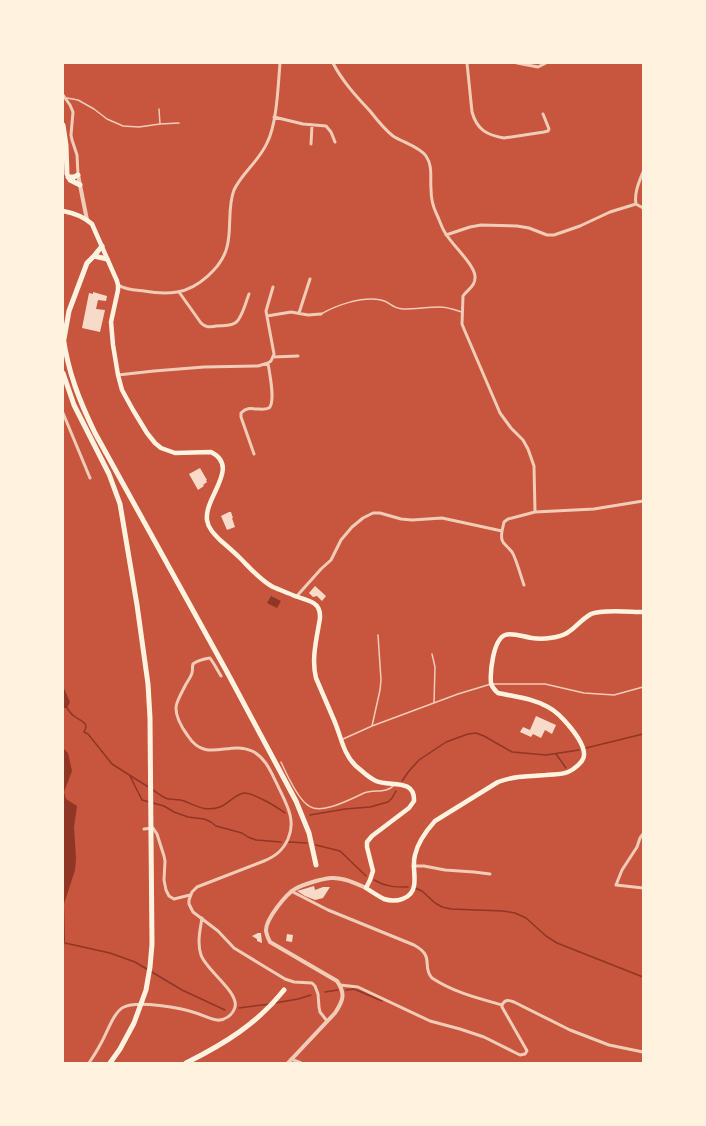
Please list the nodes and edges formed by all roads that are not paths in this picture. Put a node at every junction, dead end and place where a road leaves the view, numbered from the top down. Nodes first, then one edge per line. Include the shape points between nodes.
1 (280, 63) edge
2 (333, 63) edge
3 (467, 63) edge
4 (517, 63) edge
5 (546, 63) edge
6 (64, 97) edge
7 (159, 109) dead end
8 (543, 114) dead end
9 (274, 117) junction
10 (179, 123) dead end
11 (160, 124) junction
12 (63, 125) edge
13 (312, 125) junction
14 (335, 142) dead end
15 (311, 144) dead end
16 (643, 172) edge
17 (78, 175) junction
18 (68, 177) junction
19 (80, 185) junction
20 (636, 204) junction
21 (643, 208) edge
22 (63, 211) edge
23 (87, 220) junction
24 (446, 235) junction
25 (102, 246) junction
26 (94, 256) junction
27 (107, 259) junction
28 (310, 279) dead end
29 (118, 285) junction
30 (273, 287) dead end
31 (179, 292) junction
32 (249, 294) dead end
33 (463, 312) junction
34 (299, 313) junction
35 (321, 314) joint
36 (267, 316) junction
37 (63, 336) edge
38 (64, 342) edge
39 (298, 356) dead end
40 (273, 357) junction
41 (268, 363) junction
42 (63, 372) edge
43 (118, 375) junction
44 (63, 414) edge
45 (254, 454) dead end
46 (90, 478) dead end
47 (643, 501) edge
48 (535, 512) junction
49 (502, 531) junction
50 (524, 585) dead end
51 (296, 597) junction
52 (643, 612) edge
53 (378, 635) dead end
54 (432, 654) dead end
55 (221, 676) dead end
56 (491, 684) junction
57 (643, 687) edge
58 (434, 703) junction
59 (372, 726) junction
60 (341, 739) junction
61 (281, 762) dead end
62 (395, 784) junction
63 (144, 829) dead end
64 (643, 834) edge
65 (316, 864) dead end
66 (413, 866) junction
67 (490, 874) dead end
68 (366, 888) junction
69 (643, 888) edge
70 (291, 891) junction
71 (190, 895) junction
72 (202, 918) junction
73 (340, 985) junction
74 (284, 990) dead end
75 (502, 1005) junction
76 (327, 1021) junction
77 (643, 1052) edge
78 (292, 1059) junction
79 (89, 1063) edge
80 (110, 1063) edge
81 (186, 1063) edge
82 (288, 1063) edge
83 (301, 1063) edge

1 - 9 street
2 - 24 street via 343,79 383,126 429,160 434,209
3 - 8 street via 472,112 481,130 504,138 548,131
4 - 5 street via 538,67
6 - 11 lane via 78,100 123,126
6 - 17 street via 73,112 72,140 77,155
7 - 11 lane
9 - 13 street
9 - 31 street via 267,144 234,191 230,206 227,248 221,261 203,280
10 - 11 lane
12 - 18 highway
13 - 14 street via 326,126
13 - 15 street
16 - 20 street via 636,194
17 - 18 highway
17 - 19 street
18 - 19 highway
19 - 23 street
20 - 21 street
20 - 24 street via 554,235 517,226 481,225 470,226
22 - 23 main road
23 - 25 main road via 94,228
24 - 33 street via 475,275 472,287 463,296
25 - 26 highway
25 - 27 main road
26 - 27 highway
26 - 38 highway via 87,263 72,304
27 - 29 main road
28 - 34 street
29 - 31 street via 150,292
29 - 43 main road via 111,322
30 - 36 street via 266,308
31 - 32 street via 201,323 209,327 235,323
33 - 35 lane via 440,307 396,308 382,300 370,299 336,306
33 - 48 street via 462,324 500,413 528,449 534,466
34 - 35 street
34 - 36 street
36 - 40 street
37 - 38 highway
38 - 65 highway via 68,365 80,402 301,812
39 - 40 street
40 - 41 street
41 - 43 street via 258,366 204,367
41 - 45 street via 272,384 271,405 265,409 248,408 241,413
42 - 80 highway via 74,405 117,494 148,684 152,944 148,978 138,1012 130,1031
43 - 51 main road via 132,410 161,448 175,453 211,452 220,458 222,473 207,512 210,529 257,575 271,586
44 - 46 street
47 - 48 street via 594,509
48 - 49 street via 508,519 504,522
49 - 50 street via 501,538 512,553
49 - 51 street via 442,518 412,520 373,513 352,527 341,540 331,560
51 - 60 main road via 312,602 318,606 320,612 314,669
52 - 56 main road via 596,612 568,633 554,638 504,636 498,641 492,660
53 - 59 lane via 381,680
54 - 58 lane via 435,667
55 - 71 street via 210,658 193,664 192,672 176,704 175,710 179,721 188,736 198,747 205,750 245,749 260,755 289,808 292,825 283,848 272,857 197,887
56 - 57 lane via 545,684 584,693 614,695
56 - 58 lane
56 - 66 main road via 498,693 528,699 553,709 580,740 584,754 580,762 569,772 507,779 435,821 417,848
58 - 59 lane
59 - 60 lane
60 - 62 main road via 348,757 356,766 375,781
61 - 62 lane via 298,795 309,807 316,809 329,808 368,791 388,789
62 - 68 main road via 410,788 414,801 409,808 368,840 367,847 373,871
63 - 71 street via 153,828 156,831 166,861 164,880 169,896 174,899
64 - 69 street via 616,885
66 - 67 street
66 - 68 main road via 414,885 410,895 405,898 389,900
68 - 70 street via 329,878
70 - 73 street via 267,924 265,931 270,942
70 - 75 street via 328,910 414,945 425,953 429,975 432,978 450,989
71 - 72 street via 191,908
72 - 76 street via 234,948 285,979 312,984 317,989 320,1012
72 - 79 street via 199,937 201,956 235,999 236,1006 233,1012 222,1020 216,1020 171,1007 129,1005 119,1010
73 - 75 street via 358,987 430,1021 484,1037 520,1056 525,1054 526,1049
73 - 76 street via 343,1000
74 - 81 highway via 266,1011 239,1032
75 - 77 street via 503,1002 510,1000 609,1046
76 - 78 street
78 - 82 street
78 - 83 street

